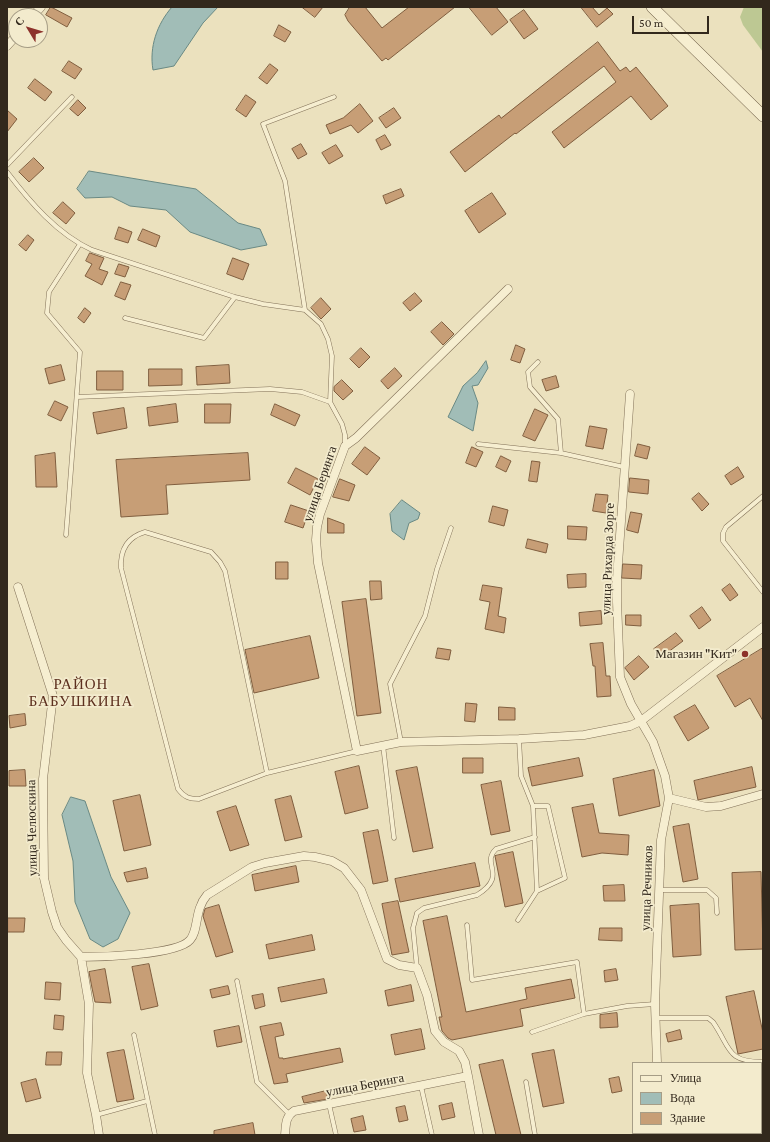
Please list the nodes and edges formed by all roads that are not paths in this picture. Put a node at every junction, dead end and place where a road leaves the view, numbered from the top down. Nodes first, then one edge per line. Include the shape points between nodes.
1 (652, 7) edge
2 (72, 97) dead end
3 (334, 97) dead end
4 (763, 116) edge
5 (7, 165) edge
6 (7, 172) edge
7 (80, 244) junction
8 (508, 289) dead end
9 (235, 297) junction
10 (305, 310) junction
11 (125, 318) dead end
12 (538, 362) dead end
13 (630, 394) dead end
14 (77, 397) junction
15 (330, 402) junction
16 (478, 444) dead end
17 (345, 446) junction
18 (561, 453) junction
19 (624, 466) junction
20 (763, 496) edge
21 (451, 528) dead end
22 (66, 534) dead end
23 (18, 587) dead end
24 (763, 592) edge
25 (763, 627) edge
26 (641, 720) junction
27 (519, 739) junction
28 (401, 742) junction
29 (383, 745) junction
30 (357, 751) junction
31 (267, 773) junction
32 (763, 794) edge
33 (670, 798) junction
34 (533, 806) junction
35 (535, 837) junction
36 (394, 838) dead end
37 (659, 890) junction
38 (537, 891) junction
39 (717, 913) dead end
40 (518, 920) dead end
41 (467, 925) dead end
42 (81, 957) junction
43 (416, 968) junction
44 (237, 981) dead end
45 (655, 1004) junction
46 (584, 1014) junction
47 (656, 1018) junction
48 (532, 1032) dead end
49 (134, 1035) dead end
50 (657, 1062) edge
51 (763, 1062) edge
52 (468, 1076) junction
53 (526, 1082) dead end
54 (421, 1086) junction
55 (147, 1101) junction
56 (329, 1104) junction
57 (289, 1114) junction
58 (96, 1115) junction
59 (99, 1135) edge
60 (155, 1135) edge
61 (285, 1135) edge
62 (336, 1135) edge
63 (432, 1135) edge
64 (479, 1135) edge
65 (535, 1135) edge

1 - 4 main road
2 - 5 lane
3 - 10 lane via 263,124 285,181
6 - 7 lane via 26,197
7 - 9 lane
7 - 14 lane via 50,292 47,313 80,352
8 - 17 street, улица Беринга
9 - 10 lane
9 - 11 lane via 204,338
10 - 15 lane via 320,324 328,339 332,356
12 - 18 lane via 528,372 530,387 558,419
13 - 19 street, улица Рихарда Зорге
14 - 15 lane via 270,389 302,392
14 - 22 lane
15 - 17 lane via 342,424
16 - 18 lane
17 - 30 street, улица Беринга via 320,514 316,540 318,563
18 - 19 lane
19 - 26 street, улица Рихарда Зорге via 616,602 620,677 624,690
20 - 24 lane via 726,526 723,541
21 - 28 lane via 425,616 390,684
23 - 42 street, улица Челюскина via 53,696 43,779 44,878 57,927
25 - 26 street
26 - 27 street via 630,726 606,731
26 - 33 street, улица Речников via 653,742
27 - 28 street
27 - 34 lane via 521,776
28 - 29 street
29 - 30 street
29 - 36 lane
30 - 31 lane
31 - 31 lane via 199,799 190,799 178,789 120,568 124,547 137,534 146,532 211,552 225,571
32 - 33 street via 721,806 706,807
33 - 37 street, улица Речников via 661,840
34 - 35 lane
34 - 38 lane via 548,806 565,878
35 - 38 lane
35 - 43 lane via 493,852 490,860 494,875 491,884 485,890 477,895 424,908 417,913 413,928
37 - 39 lane via 707,890 716,898
37 - 45 street, улица Речников
38 - 40 lane
41 - 46 lane via 472,980 577,962
42 - 43 street via 129,956 184,945 192,936 201,902 216,890 252,867 304,856 332,861 344,868 361,890 387,959 399,966
42 - 58 street, улица Челюскина via 89,1004 87,1073
43 - 52 street via 427,995 435,1030 444,1042 459,1051
44 - 57 lane via 258,1082
45 - 46 lane
45 - 47 street, улица Речников
46 - 48 lane
47 - 50 street, улица Речников
47 - 51 lane via 708,1018 734,1056 747,1062
49 - 55 lane
52 - 54 street, улица Беринга
52 - 64 street
53 - 65 lane
54 - 56 street, улица Беринга
54 - 63 lane
55 - 58 lane
55 - 60 lane
56 - 57 street, улица Беринга
56 - 62 lane
57 - 61 street
58 - 59 street, улица Челюскина

